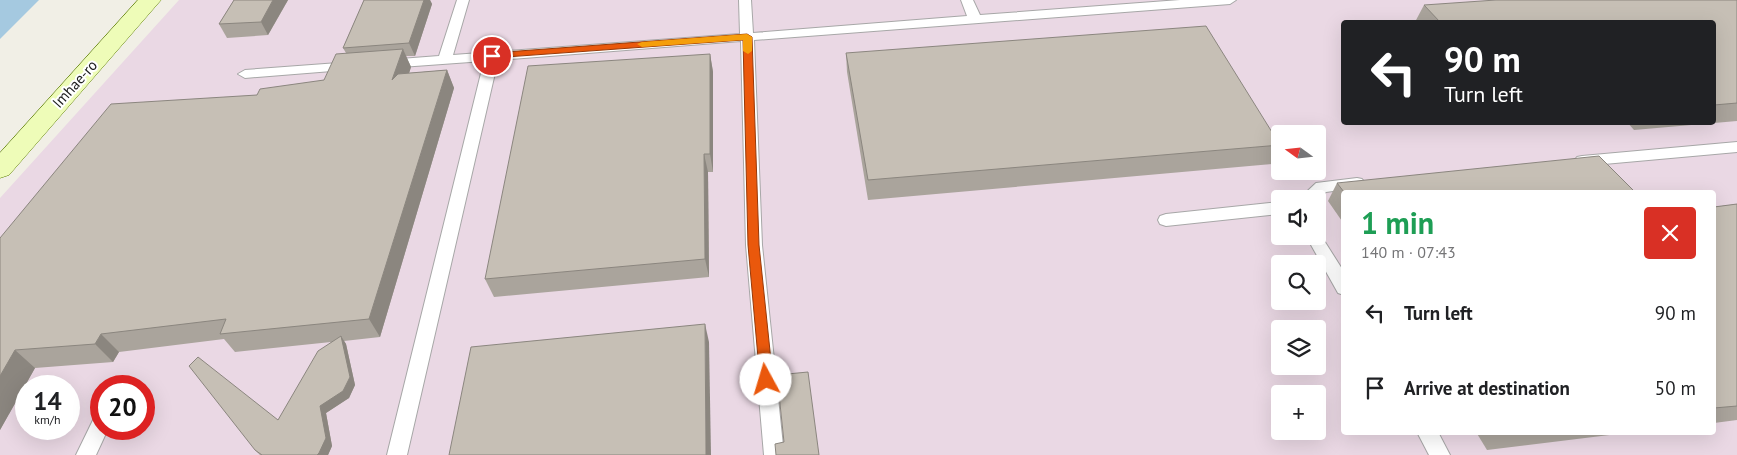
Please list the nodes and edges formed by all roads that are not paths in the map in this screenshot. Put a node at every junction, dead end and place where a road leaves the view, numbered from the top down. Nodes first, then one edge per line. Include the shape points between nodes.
1 (150, 0) edge
2 (463, 0) edge
3 (745, 0) edge
4 (967, 0) edge
5 (1230, 0) edge
6 (975, 20) junction
7 (747, 37) junction
8 (492, 56) junction
9 (445, 59) junction
10 (245, 74) dead end
11 (1737, 146) edge
12 (1569, 163) edge
13 (0, 169) edge
14 (1371, 182) edge
15 (1317, 190) edge
16 (1271, 209) edge
17 (1166, 220) dead end
18 (1319, 245) edge
19 (1341, 283) edge
20 (1429, 435) edge
21 (93, 440) edge
22 (86, 455) edge
23 (397, 455) edge
24 (774, 455) edge
25 (1440, 455) edge

1 - 13 street, Imhae-ro
2 - 9 lane
3 - 7 lane
4 - 6 lane
5 - 6 lane
6 - 7 lane
7 - 8 lane
7 - 24 lane via 754,245
8 - 9 lane
8 - 23 lane
9 - 10 lane
11 - 12 lane
14 - 15 lane via 1322,186
16 - 17 lane
18 - 19 lane
20 - 25 lane
21 - 22 lane

